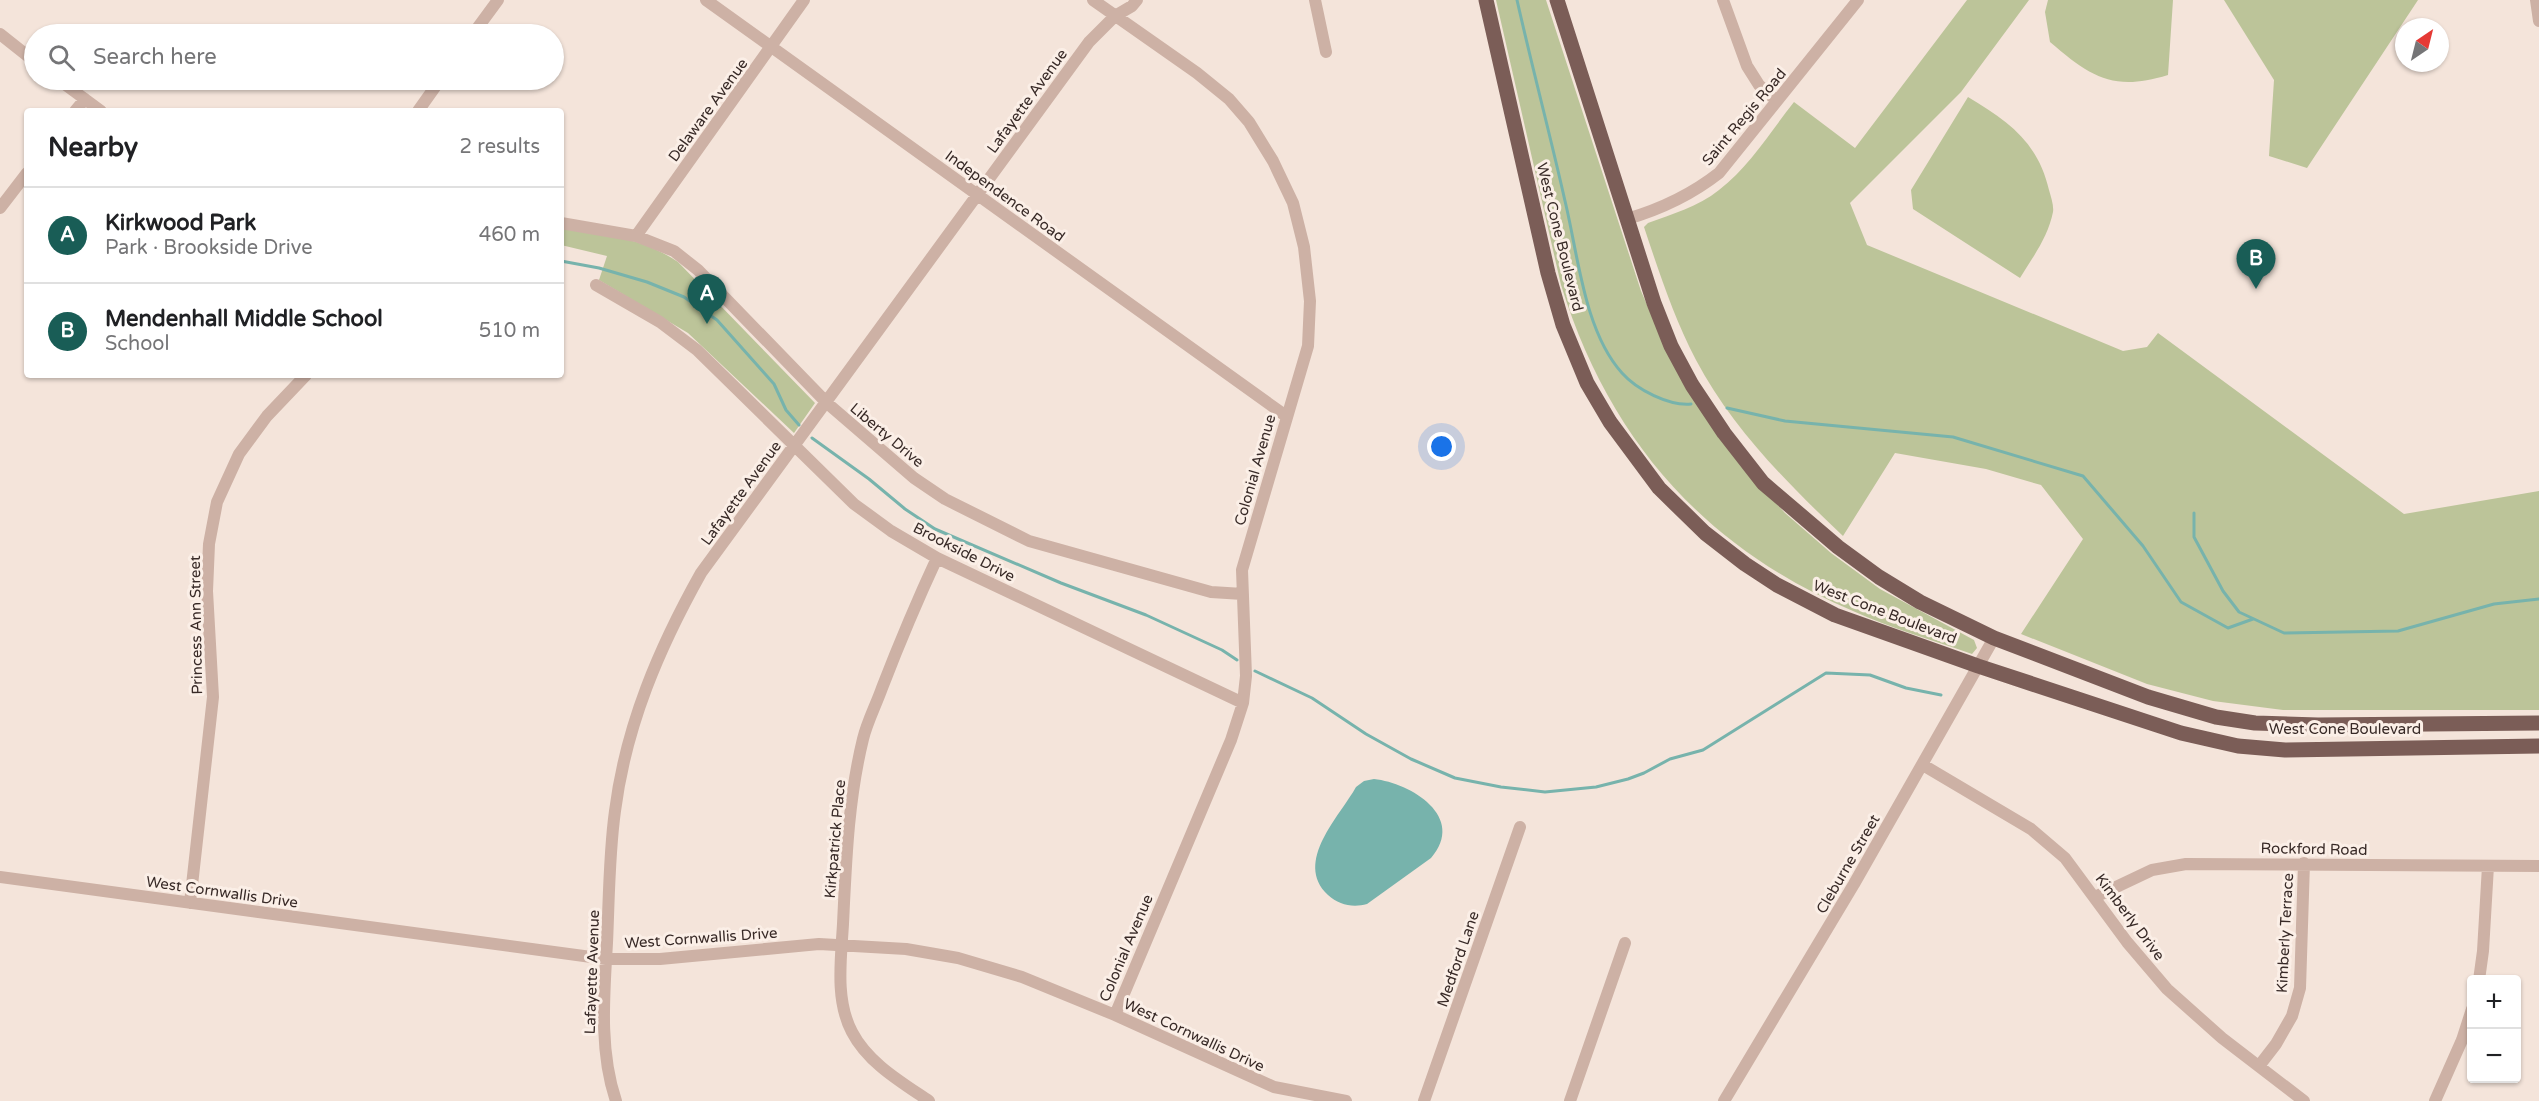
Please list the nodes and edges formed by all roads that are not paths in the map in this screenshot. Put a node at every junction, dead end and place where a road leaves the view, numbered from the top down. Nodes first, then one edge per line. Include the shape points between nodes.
1 (498, 0) edge
2 (706, 0) edge
3 (804, 0) edge
4 (1093, 0) edge
5 (1137, 0) edge
6 (1315, 0) edge
7 (1486, 0) edge
8 (1557, 0) edge
9 (1722, 0) edge
10 (1858, 0) edge
11 (2536, 0) edge
12 (1115, 16) junction
13 (2539, 21) edge
14 (480, 24) edge
15 (0, 34) edge
16 (771, 47) junction
17 (1326, 52) dead end
18 (24, 53) edge
19 (73, 90) edge
20 (433, 90) edge
21 (85, 99) junction
22 (1777, 101) junction
23 (78, 108) edge
24 (97, 108) edge
25 (420, 108) edge
26 (24, 177) edge
27 (978, 195) junction
28 (0, 208) edge
29 (1627, 219) junction
30 (564, 224) edge
31 (636, 236) junction
32 (596, 285) dead end
33 (303, 378) edge
34 (827, 403) junction
35 (1286, 416) junction
36 (795, 445) junction
37 (937, 558) junction
38 (1243, 594) junction
39 (1994, 638) junction
40 (1978, 666) junction
41 (1243, 703) junction
42 (2539, 723) edge
43 (2539, 746) edge
44 (1923, 765) junction
45 (1520, 827) dead end
46 (2304, 863) junction
47 (2488, 866) junction
48 (2539, 866) edge
49 (0, 877) edge
50 (2096, 897) junction
51 (190, 903) junction
52 (1625, 943) dead end
53 (841, 945) junction
54 (606, 959) junction
55 (2480, 975) edge
56 (1115, 1015) junction
57 (2467, 1024) edge
58 (2259, 1066) junction
59 (616, 1101) edge
60 (929, 1101) edge
61 (1346, 1101) edge
62 (1424, 1101) edge
63 (1570, 1101) edge
64 (1724, 1101) edge
65 (2304, 1101) edge
66 (2435, 1101) edge

1 - 14 street
2 - 16 street, Independence Road
3 - 16 street, Delaware Avenue
4 - 12 street, Colonial Avenue
5 - 12 street, Lafayette Avenue
6 - 17 street
7 - 40 main road, West Cone Boulevard via 1563,325 1587,383 1632,453 1683,513 1777,585 1835,615
8 - 29 main road, West Cone Boulevard
9 - 22 street via 1747,66 1759,86
10 - 22 street, Saint Regis Road
11 - 13 street
12 - 27 street, Lafayette Avenue via 1089,42
12 - 35 street, Colonial Avenue via 1229,99 1250,122 1293,202 1304,247 1310,301 1308,346
15 - 18 street
16 - 27 street, Independence Road
16 - 31 street, Delaware Avenue
19 - 21 street
20 - 25 street
21 - 23 street
21 - 24 street
22 - 29 street, Saint Regis Road via 1719,173 1698,190
26 - 28 street
27 - 34 street, Lafayette Avenue
27 - 35 street, Independence Road
29 - 39 main road, West Cone Boulevard via 1671,346 1692,385 1763,483 1879,577
30 - 31 street, Liberty Drive
31 - 34 street, Liberty Drive via 674,251 698,270
32 - 36 street, Brookside Drive via 660,322 697,350
33 - 51 street, Princess Ann Street via 267,416 239,454 217,502 209,544 207,591 213,697
34 - 36 street, Lafayette Avenue
34 - 38 street, Liberty Drive via 914,478 987,522 1040,544 1211,592
35 - 38 street, Colonial Avenue via 1242,570
36 - 37 street, Brookside Drive via 854,504
36 - 54 street, Lafayette Avenue via 701,573 676,616 638,708 615,812
37 - 41 street, Brookside Drive
37 - 53 street, Kirkpatrick Place via 905,628 864,736 847,838
38 - 41 street, Colonial Avenue
39 - 40 street, Cleburne Street
39 - 42 main road, West Cone Boulevard via 2116,685 2216,717 2318,725
40 - 43 main road, West Cone Boulevard via 2181,734 2238,746 2285,750
40 - 44 street, Cleburne Street
41 - 56 street, Colonial Avenue
44 - 50 street, Kimberly Drive via 2031,830 2065,858
44 - 64 street, Cleburne Street
45 - 62 street, Medford Lane
46 - 47 street, Rockford Road
46 - 50 street, Rockford Road via 2186,864 2152,870
46 - 58 street, Kimberly Terrace via 2300,988 2292,1016
47 - 48 street, Rockford Road
47 - 55 street
49 - 51 street, West Cornwallis Drive
50 - 58 street, Kimberly Drive via 2167,989
51 - 54 street, West Cornwallis Drive
52 - 63 street
53 - 54 street, West Cornwallis Drive via 660,959
53 - 56 street, West Cornwallis Drive via 906,949 958,958 1022,977
53 - 60 street, Kirkpatrick Place via 841,992 852,1033 886,1071
54 - 59 street, Lafayette Avenue via 604,1039
56 - 61 street, West Cornwallis Drive via 1255,1080 1292,1092
57 - 66 street
58 - 65 street, Kimberly Drive

